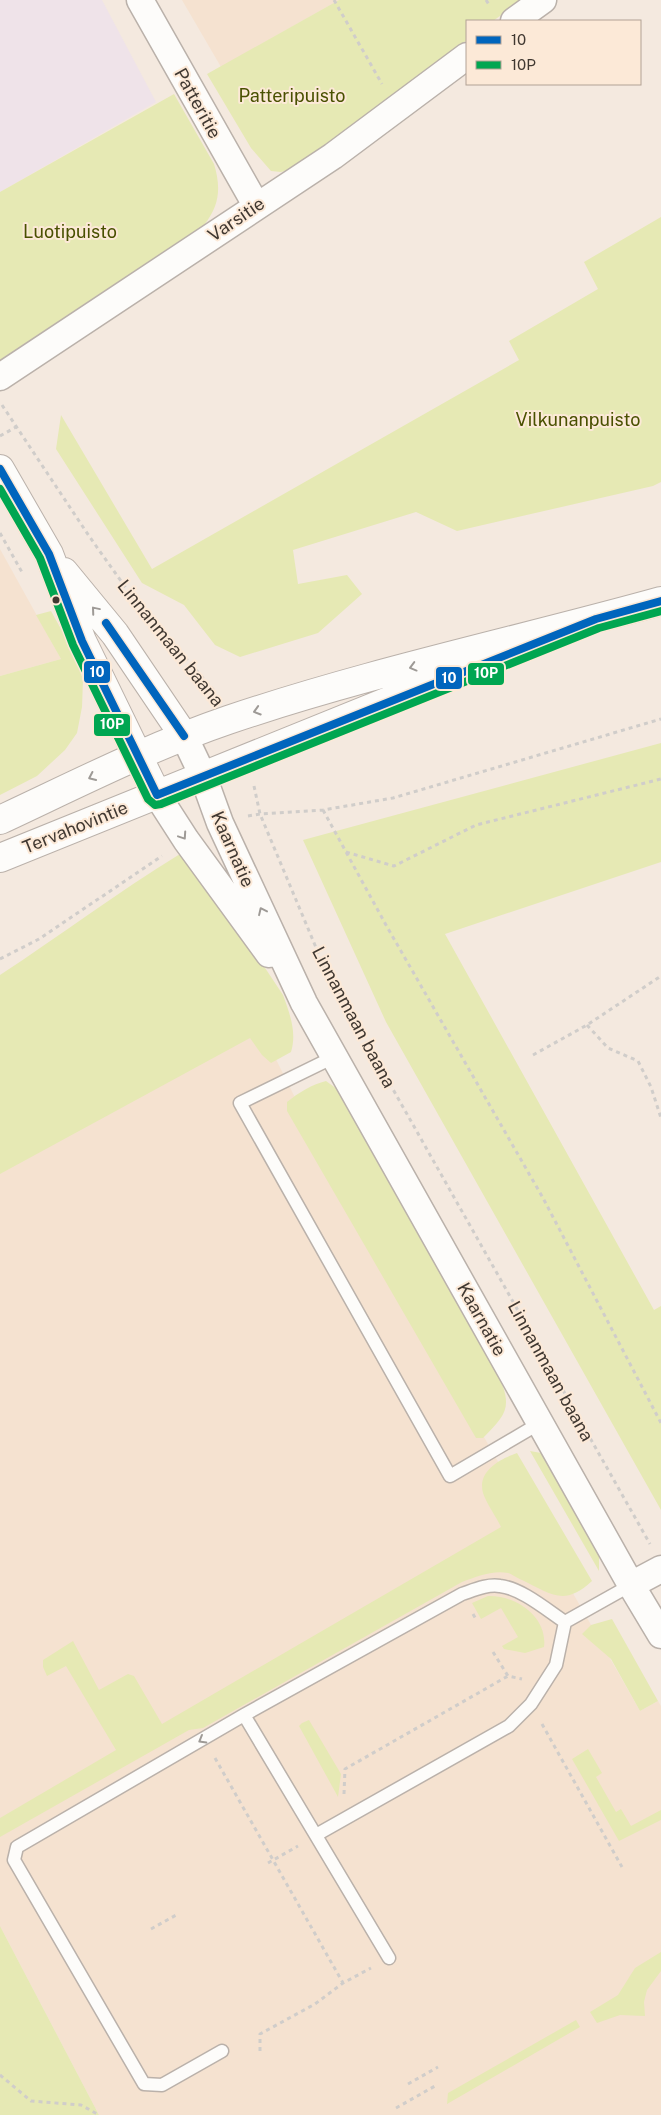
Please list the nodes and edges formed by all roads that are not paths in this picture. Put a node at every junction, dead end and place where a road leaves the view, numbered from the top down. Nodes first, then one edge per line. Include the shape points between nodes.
1 (140, 0) edge
2 (543, 0) edge
3 (515, 20) edge
4 (466, 57) edge
5 (256, 205) junction
6 (0, 377) edge
7 (0, 469) edge
8 (49, 554) junction
9 (661, 601) edge
10 (596, 619) junction
11 (184, 736) junction
12 (137, 756) junction
13 (203, 776) junction
14 (157, 795) junction
15 (0, 820) edge
16 (0, 858) edge
17 (304, 1003) junction
18 (334, 1057) junction
19 (540, 1423) junction
20 (656, 1558) edge
21 (631, 1585) junction
22 (565, 1622) junction
23 (661, 1635) edge
24 (244, 1715) junction
25 (316, 1836) junction
26 (389, 1958) road end
27 (222, 2051) dead end

1 - 5 street, Patteritie
2 - 3 street
4 - 5 street, Varsitie via 333,156
5 - 6 street, Varsitie
7 - 8 main road, Kaarnatie
11 -> 8 main road, Kaarnatie via 116,634
8 - 12 main road, Kaarnatie via 82,641
9 - 10 main road, Tervahovintie
10 -> 11 main road, Tervahovintie via 355,682
10 - 13 main road, Tervahovintie
11 - 12 main road, Tervahovintie
11 - 13 street, Kaarnatie
12 - 14 main road, Kaarnatie
12 -> 15 main road, Tervahovintie
13 - 14 main road, Tervahovintie
17 -> 13 street, Kaarnatie via 220,823
14 - 16 main road, Tervahovintie
14 -> 17 street, Kaarnatie
17 - 18 street, Kaarnatie
18 - 19 street, Kaarnatie
18 - 19 lane via 240,1104 450,1476
19 - 21 street, Kaarnatie
20 - 21 street
21 - 22 lane
21 - 23 street, Kaarnatie
22 - 24 lane via 512,1589 481,1587 462,1594
22 - 25 lane via 556,1665 530,1704 509,1726
24 - 25 lane
24 -> 27 lane via 17,1847 14,1860 144,2084 162,2085
25 - 26 lane

